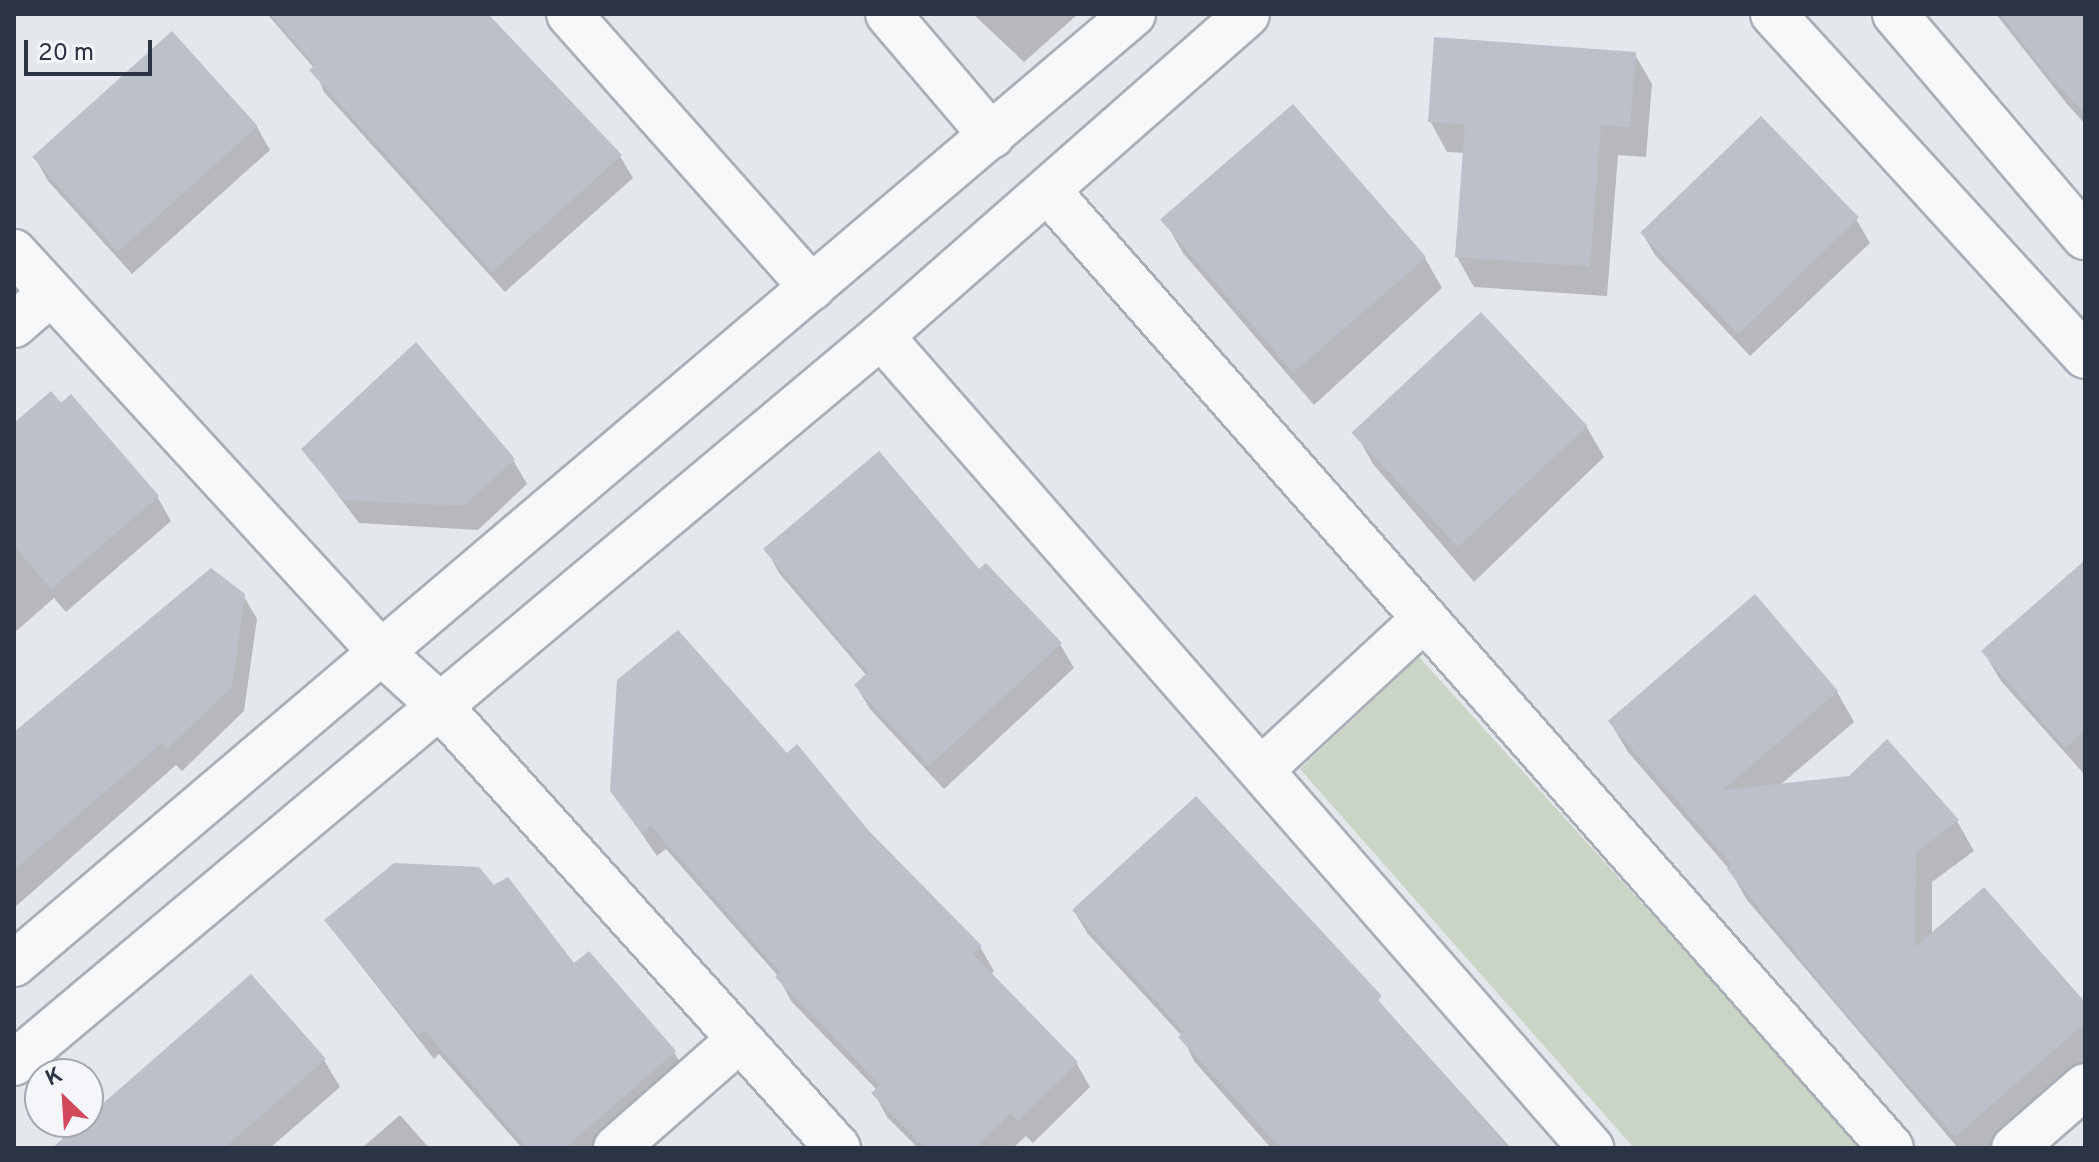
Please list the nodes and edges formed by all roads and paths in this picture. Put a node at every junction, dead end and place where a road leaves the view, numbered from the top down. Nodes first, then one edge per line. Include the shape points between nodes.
1 (569, 14) edge
2 (888, 14) edge
3 (1133, 14) edge
4 (1247, 14) edge
5 (1773, 14) edge
6 (1895, 14) edge
7 (992, 136) junction
8 (1048, 191) junction
9 (2085, 237) edge
10 (14, 252) edge
11 (812, 288) junction
12 (51, 293) junction
13 (14, 325) edge
14 (881, 336) junction
15 (2085, 356) edge
16 (1425, 618) junction
17 (379, 650) junction
18 (437, 703) junction
19 (1262, 769) junction
20 (14, 964) edge
21 (739, 1040) junction
22 (14, 1063) edge
23 (2085, 1086) edge
24 (818, 1141) edge
25 (616, 1148) edge
26 (1591, 1148) edge
27 (1891, 1148) edge
28 (2014, 1148) edge

1 - 11 street
2 - 7 street
3 - 7 street
4 - 8 street
5 - 15 street
6 - 9 street
7 - 11 street
8 - 14 street
8 - 16 street
10 - 12 street
11 - 17 street
12 - 13 street
12 - 17 street
14 - 18 street
14 - 19 street
16 - 19 street
16 - 27 street
17 - 18 street
17 - 20 street
18 - 21 street
18 - 22 street
19 - 26 street
21 - 24 street
21 - 25 street
23 - 28 street

